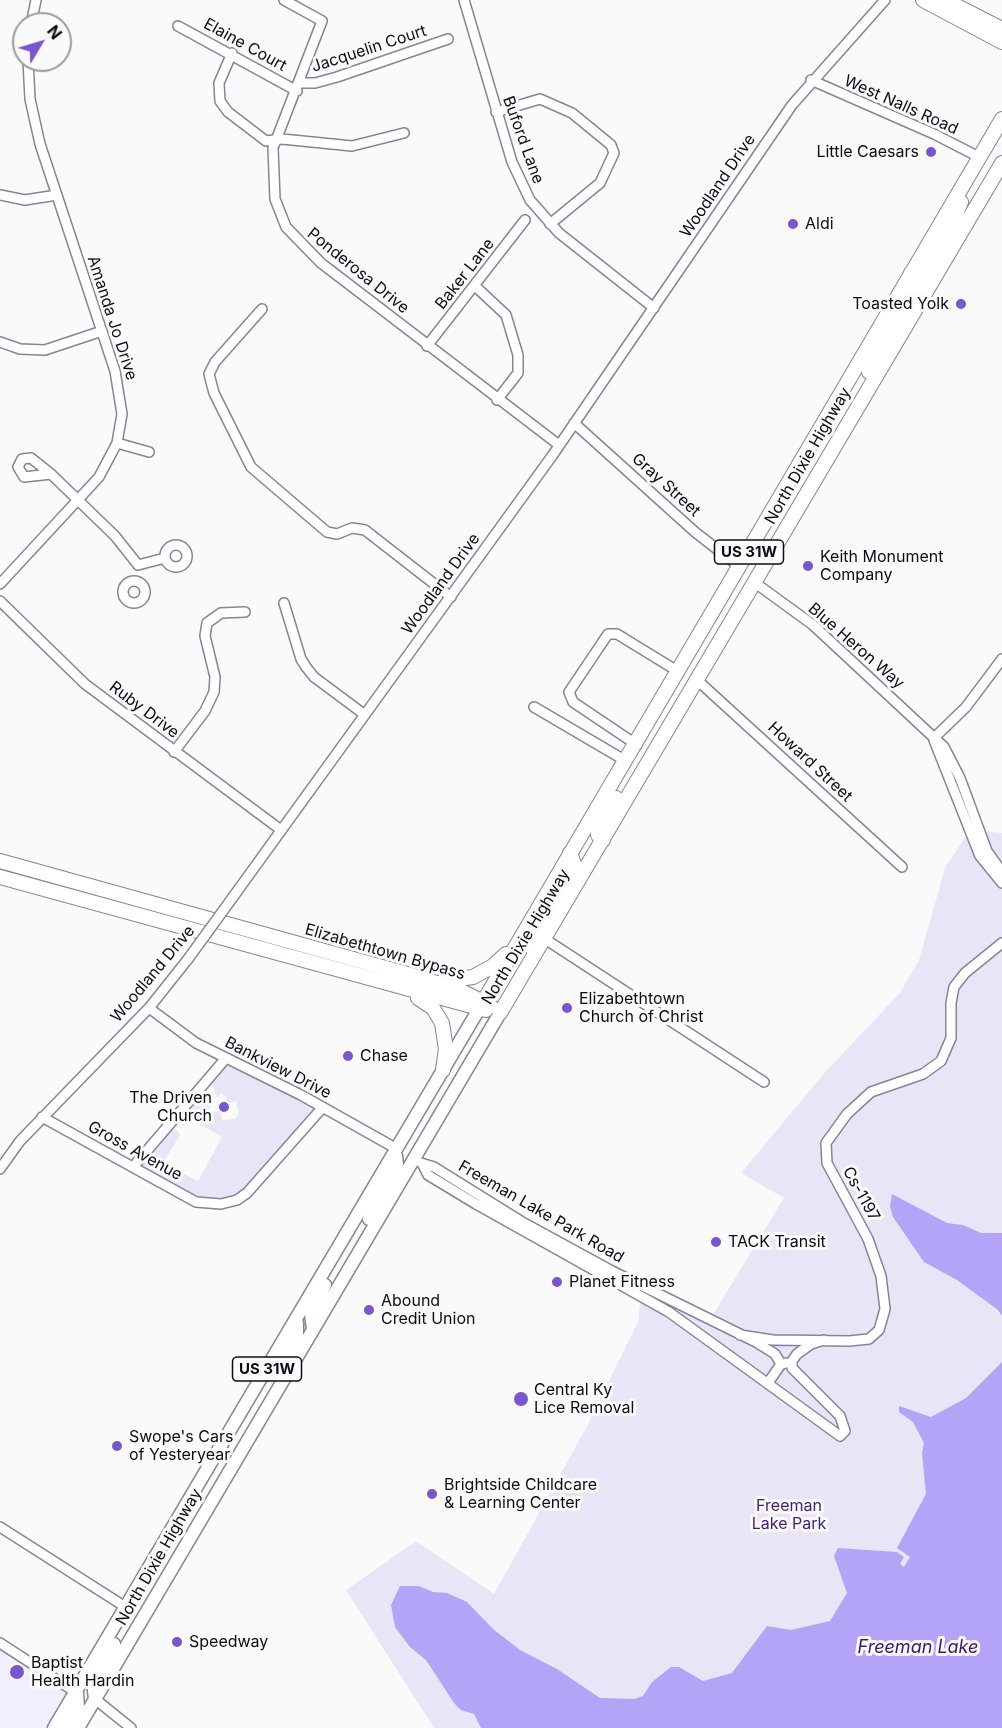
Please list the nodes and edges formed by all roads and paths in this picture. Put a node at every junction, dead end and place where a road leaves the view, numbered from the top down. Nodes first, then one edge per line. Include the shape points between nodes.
1 (284, 0) edge
2 (464, 0) edge
3 (885, 0) edge
4 (923, 0) edge
5 (945, 0) edge
6 (178, 26) dead end
7 (1002, 28) edge
8 (448, 39) dead end
9 (1002, 42) edge
10 (232, 53) junction
11 (29, 72) edge
12 (811, 80) junction
13 (298, 87) junction
14 (496, 112) junction
15 (1002, 119) edge
16 (404, 133) dead end
17 (274, 141) junction
18 (979, 157) junction
19 (1000, 170) edge
20 (970, 174) junction
21 (0, 195) edge
22 (57, 195) junction
23 (525, 220) dead end
24 (550, 224) junction
25 (911, 273) junction
26 (475, 286) junction
27 (921, 301) junction
28 (654, 308) junction
29 (262, 309) dead end
30 (102, 331) junction
31 (0, 342) edge
32 (427, 346) junction
33 (856, 371) junction
34 (497, 400) junction
35 (851, 416) junction
36 (574, 423) junction
37 (117, 443) junction
38 (559, 445) junction
39 (149, 452) dead end
40 (51, 474) dead end
41 (80, 501) junction
42 (165, 558) dead end
43 (138, 565) junction
44 (740, 567) junction
45 (135, 581) dead end
46 (754, 582) junction
47 (0, 584) edge
48 (451, 597) junction
49 (0, 601) edge
50 (284, 603) dead end
51 (245, 612) dead end
52 (1002, 659) edge
53 (679, 672) junction
54 (696, 679) junction
55 (534, 706) dead end
56 (365, 715) junction
57 (652, 718) junction
58 (934, 738) junction
59 (637, 745) junction
60 (174, 752) junction
61 (626, 761) junction
62 (644, 767) junction
63 (281, 830) junction
64 (603, 840) junction
65 (570, 853) junction
66 (0, 861) edge
67 (903, 867) dead end
68 (1002, 872) edge
69 (0, 877) edge
70 (1002, 883) edge
71 (545, 939) junction
72 (1002, 943) edge
73 (516, 944) junction
74 (529, 966) junction
75 (411, 975) junction
76 (397, 988) junction
77 (482, 1005) junction
78 (149, 1008) junction
79 (500, 1012) junction
80 (226, 1058) junction
81 (442, 1072) junction
82 (764, 1082) dead end
83 (323, 1107) junction
84 (42, 1117) junction
85 (397, 1149) junction
86 (418, 1161) junction
87 (132, 1167) junction
88 (0, 1169) edge
89 (360, 1213) junction
90 (364, 1242) junction
91 (297, 1319) junction
92 (313, 1329) junction
93 (740, 1335) junction
94 (824, 1340) junction
95 (792, 1361) junction
96 (781, 1364) junction
97 (270, 1365) junction
98 (768, 1383) junction
99 (220, 1448) junction
100 (239, 1454) junction
101 (176, 1524) junction
102 (0, 1527) edge
103 (178, 1557) junction
104 (127, 1608) junction
105 (0, 1643) edge
106 (76, 1693) junction
107 (95, 1699) junction
108 (54, 1728) edge
109 (66, 1728) edge
110 (78, 1728) edge
111 (131, 1728) edge

1 - 13 street, Ponderosa Drive via 322,21
2 - 14 street, Buford Lane
3 - 12 street, Woodland Drive
4 - 9 highway
5 - 7 highway
6 - 10 street, Elaine Court
8 - 13 street, Jacquelin Court
10 - 13 street, Elaine Court
10 - 17 street via 219,83 220,101 228,112 266,141
11 - 22 street, Amanda Jo Drive via 33,117
12 - 18 street, West Nalls Road
12 - 28 street, Woodland Drive
13 - 17 street, Ponderosa Drive
14 - 24 street, Buford Lane via 516,172 530,200
14 - 24 street via 540,99 572,113 611,145 614,153 600,183
15 - 18 highway, North Dixie Highway / US 31W
16 - 17 street via 352,146
17 - 32 street, Ponderosa Drive via 275,199 286,227 304,249
18 - 20 highway, North Dixie Highway / US 31W
19 - 27 highway, North Dixie Highway / US 31W
20 - 25 highway, North Dixie Highway / US 31W
20 - 27 highway via 946,238 922,279
21 - 22 street via 25,200
22 - 30 street, Amanda Jo Drive
23 - 26 street, Baker Lane
24 - 28 street, Buford Lane
25 - 33 highway, North Dixie Highway / US 31W
25 - 35 highway via 912,293 879,352
26 - 32 street, Baker Lane
26 - 34 street via 506,315 518,355 518,373
27 - 35 highway, North Dixie Highway / US 31W
28 - 36 street, Woodland Drive
29 - 48 street via 214,362 209,374 214,393 251,467 327,532 366,530
30 - 31 street via 45,350 20,349
30 - 37 street, Amanda Jo Drive via 121,396
32 - 34 street, Ponderosa Drive
33 - 44 highway, North Dixie Highway / US 31W
33 - 46 highway via 849,400 759,558
34 - 38 street, Ponderosa Drive
35 - 46 highway, North Dixie Highway / US 31W
36 - 38 street, Woodland Drive
36 - 44 street, Gray Street via 695,532
37 - 39 street
37 - 41 street, Amanda Jo Drive via 99,477
38 - 48 street, Woodland Drive
40 - 41 street
41 - 43 street
41 - 47 street, Amanda Jo Drive
42 - 43 street
43 - 45 street
44 - 53 highway, North Dixie Highway / US 31W
44 - 62 highway via 744,576 741,589 666,717
46 - 54 highway, North Dixie Highway / US 31W
46 - 58 street, Blue Heron Way via 813,625
48 - 56 street, Woodland Drive
49 - 60 street, Ruby Drive via 85,684
50 - 56 street via 306,667
51 - 60 street via 221,613 207,623 205,636 215,677 214,692 205,711
52 - 58 street via 966,706
53 - 57 highway, North Dixie Highway / US 31W
53 - 59 street via 617,634 609,634 570,692 573,702
54 - 62 highway, North Dixie Highway / US 31W
54 - 67 street, Howard Street
55 - 61 street
56 - 63 street, Woodland Drive
57 - 59 highway, North Dixie Highway / US 31W
57 - 64 highway via 649,742 598,828
58 - 68 street, Blue Heron Way via 944,747 960,778 987,851
58 - 70 street, Blue Heron Way via 980,856
59 - 61 highway, North Dixie Highway / US 31W
60 - 63 street, Ruby Drive
61 - 65 highway, North Dixie Highway / US 31W
62 - 64 highway, North Dixie Highway / US 31W
63 - 78 street, Woodland Drive, bridge
64 - 71 highway, North Dixie Highway / US 31W
65 - 73 highway, North Dixie Highway / US 31W
65 - 74 highway via 572,870 532,944
66 - 75 highway, Elizabethtown Bypass
69 - 76 highway, Elizabethtown Bypass
71 - 74 highway, North Dixie Highway / US 31W
71 - 82 street
72 - 94 street, Cs-1197 via 954,987 951,1038 941,1061 923,1074 871,1092 826,1143 827,1163 875,1257 885,1310 882,1324 869,1339
73 - 75 highway via 493,966 473,977 449,982
73 - 77 highway, US 31W
74 - 79 highway, North Dixie Highway / US 31W
75 - 77 highway, Elizabethtown Bypass
76 - 77 highway, Elizabethtown Bypass
76 - 81 highway via 425,1001 438,1016 445,1036
77 - 79 highway, Elizabethtown Bypass
77 - 81 main road, North Dixie Highway / US 31W
78 - 80 street, Bankview Drive via 196,1043
78 - 84 street, Woodland Drive
79 - 86 main road, North Dixie Highway / US 31W
80 - 83 street, Bankview Drive
80 - 87 street
81 - 85 main road, North Dixie Highway / US 31W
81 - 86 main road via 442,1084 413,1135 410,1149
83 - 85 street, Bankview Drive
83 - 87 street, Gross Avenue via 237,1200 196,1202
84 - 87 street, Gross Avenue
84 - 88 street, Woodland Drive
85 - 89 main road, North Dixie Highway / US 31W
85 - 90 main road via 397,1164 363,1231
86 - 90 main road, North Dixie Highway / US 31W
86 - 93 street, Freeman Lake Park Road via 602,1266
86 - 98 street, Freeman Lake Park Road via 428,1174 476,1204 652,1301
89 - 91 main road, North Dixie Highway / US 31W
89 - 92 main road via 361,1221 311,1314
90 - 92 main road, North Dixie Highway / US 31W
91 - 97 main road, North Dixie Highway / US 31W
91 - 100 main road via 297,1334 272,1388 240,1441
92 - 100 main road, North Dixie Highway / US 31W
93 - 94 street, Cs-1197
93 - 96 street, Freeman Lake Park Road via 775,1354
94 - 95 street via 811,1344
95 - 96 street
95 - 98 street, Freeman Lake Park Road via 793,1372 840,1416 844,1434 836,1435
96 - 98 street
97 - 99 main road, North Dixie Highway / US 31W
97 - 100 main road via 270,1376 235,1437 232,1446
99 - 101 main road, North Dixie Highway / US 31W
99 - 103 main road via 221,1470 178,1545
100 - 103 main road, North Dixie Highway / US 31W
101 - 104 main road, North Dixie Highway / US 31W
101 - 107 main road via 176,1532 93,1683
102 - 104 street
103 - 107 main road, North Dixie Highway / US 31W
104 - 106 main road, North Dixie Highway / US 31W
105 - 106 street
106 - 108 main road, North Dixie Highway / US 31W
106 - 109 main road via 78,1708
107 - 110 main road, North Dixie Highway / US 31W
107 - 111 street

